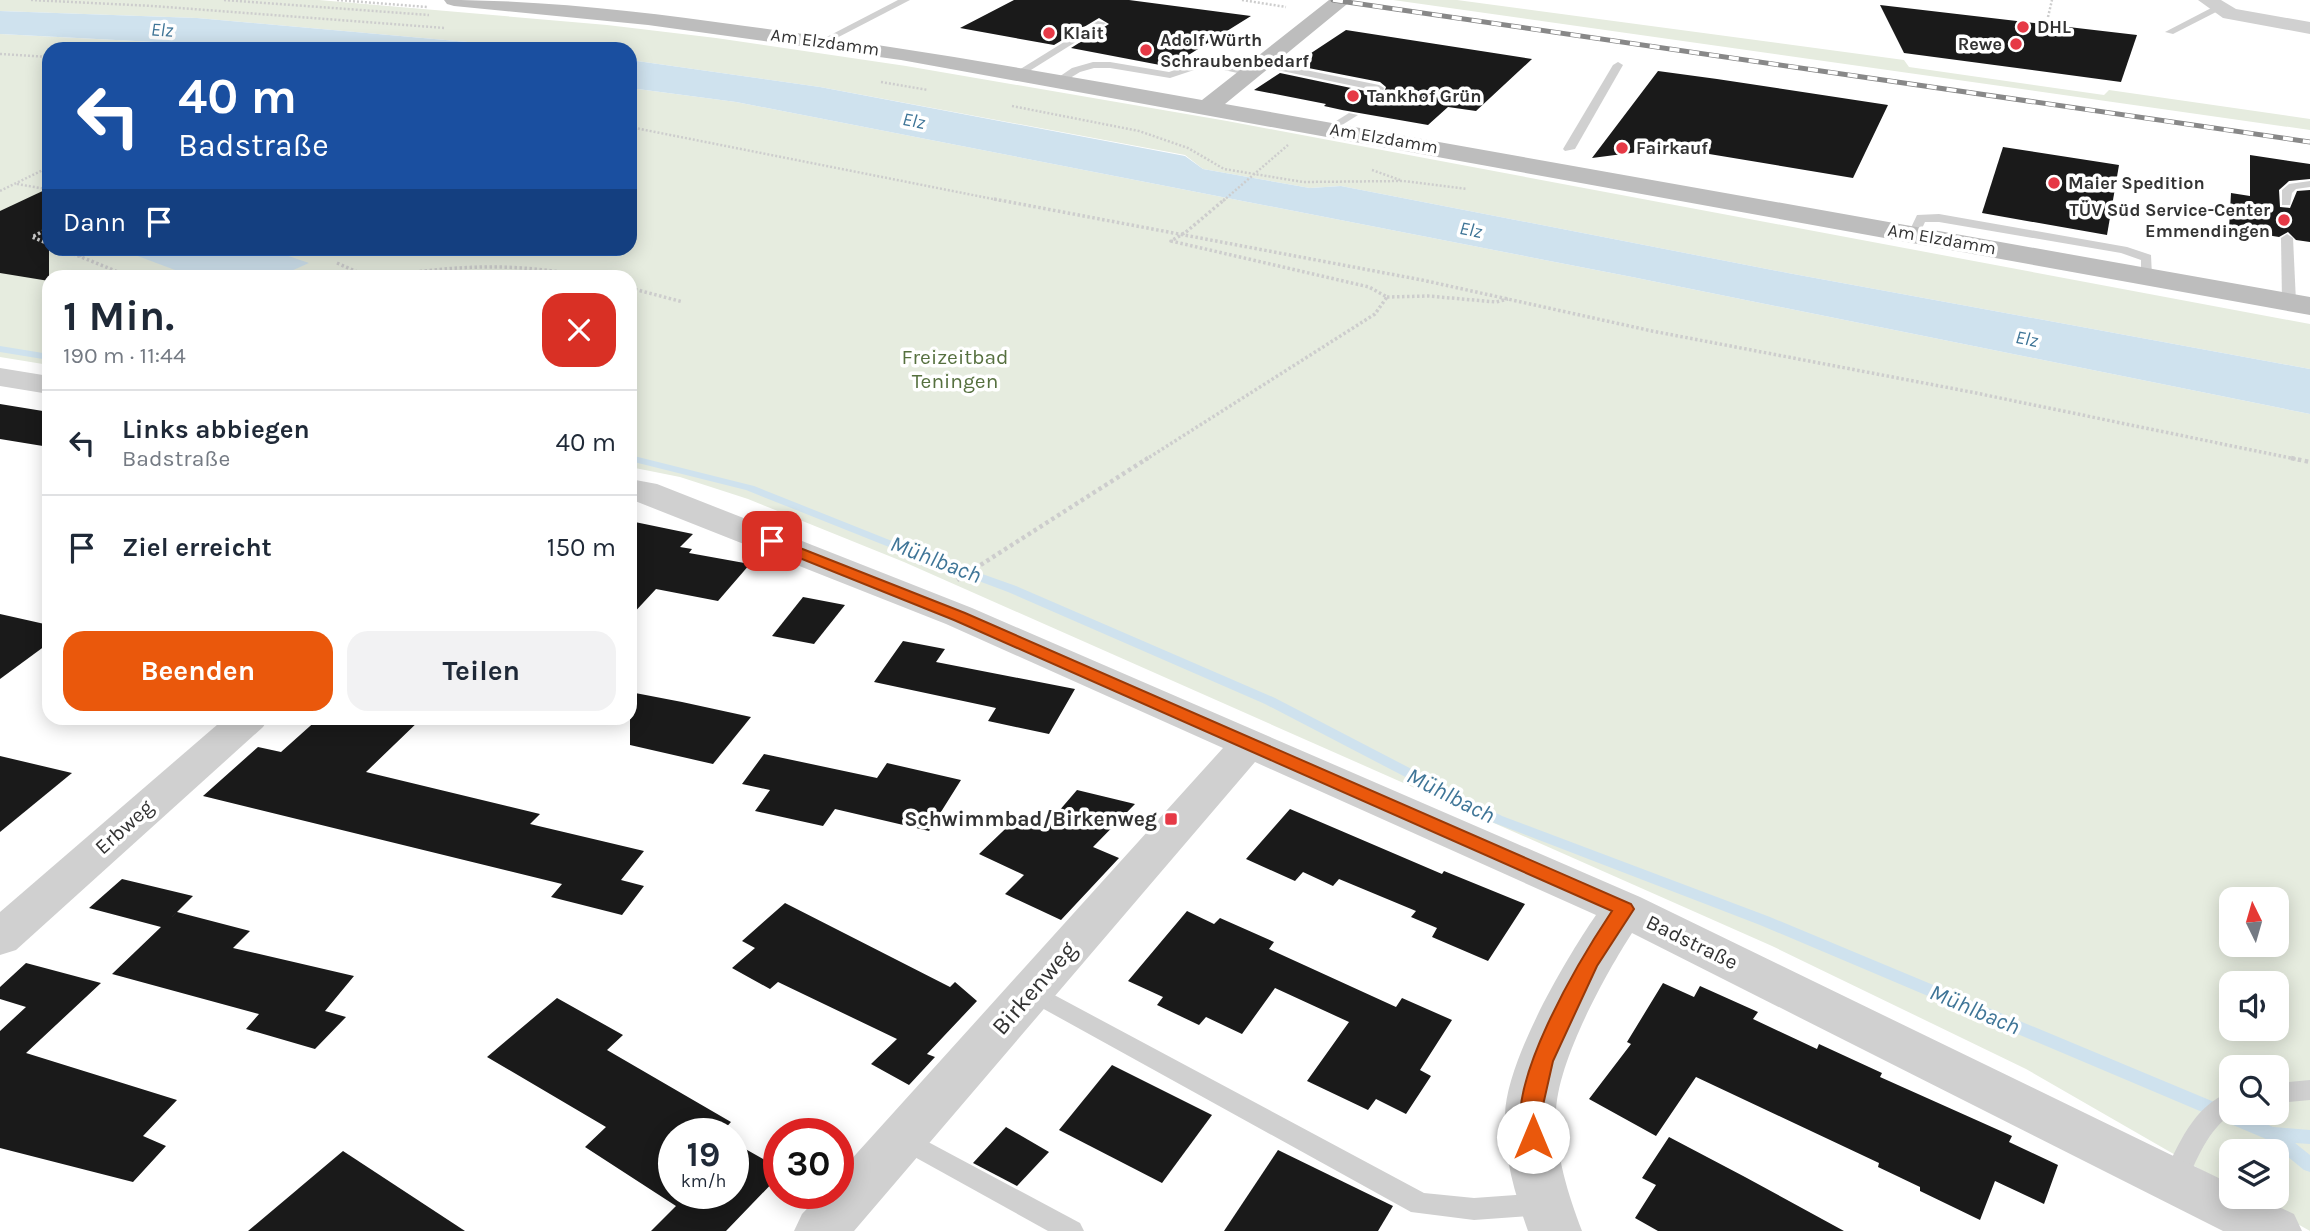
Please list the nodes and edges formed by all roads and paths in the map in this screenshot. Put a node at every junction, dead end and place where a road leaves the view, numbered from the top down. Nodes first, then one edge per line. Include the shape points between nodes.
1 (31, 0) edge
2 (453, 0) edge
3 (905, 0) edge
4 (1342, 0) edge
5 (2052, 0) edge
6 (2213, 4) edge
7 (2048, 17) dead end
8 (1101, 23) dead end
9 (2310, 28) edge
10 (447, 29) dead end
11 (2170, 32) dead end
12 (824, 41) junction
13 (0, 54) edge
14 (42, 57) edge
15 (1618, 65) dead end
16 (1257, 68) junction
17 (1019, 73) junction
18 (1058, 81) junction
19 (879, 82) dead end
20 (933, 91) dead end
21 (1377, 95) dead end
22 (1012, 106) dead end
23 (1206, 108) junction
24 (1353, 115) dead end
25 (637, 128) edge
26 (1330, 128) junction
27 (1288, 145) dead end
28 (1569, 149) dead end
29 (42, 170) edge
30 (16, 183) junction
31 (2310, 184) edge
32 (42, 188) edge
33 (1467, 189) dead end
34 (0, 191) edge
35 (2287, 202) dead end
36 (42, 232) edge
37 (1180, 236) junction
38 (2287, 238) dead end
39 (42, 241) edge
40 (78, 256) edge
41 (337, 263) dead end
42 (113, 270) edge
43 (353, 270) edge
44 (428, 270) edge
45 (543, 270) edge
46 (637, 290) edge
47 (1387, 297) junction
48 (1509, 299) junction
49 (683, 302) dead end
50 (2299, 304) edge
51 (0, 377) edge
52 (42, 384) edge
53 (2310, 462) edge
54 (637, 491) edge
55 (960, 578) dead end
56 (241, 725) edge
57 (1248, 745) junction
58 (1624, 909) junction
59 (0, 937) edge
60 (1030, 992) junction
61 (2310, 1090) edge
62 (2289, 1092) edge
63 (2219, 1113) edge
64 (902, 1138) junction
65 (2182, 1164) junction
66 (1550, 1217) edge
67 (821, 1231) edge
68 (1071, 1231) edge
69 (2276, 1231) edge

1 - 10 path
2 - 12 street, Am Elzdamm
3 - 12 lane
4 - 16 street
5 - 7 path
6 - 9 street via 2230,13
6 - 11 lane
8 - 17 lane
12 - 17 street, Am Elzdamm
13 - 14 path
15 - 28 lane
16 - 18 lane via 1199,65 1170,75 1093,65
16 - 21 lane via 1379,88
16 - 23 street
17 - 18 street, Am Elzdamm
18 - 23 street, Am Elzdamm
19 - 20 path
22 - 33 path via 1139,131 1188,148 1224,169 1303,182 1403,181
23 - 26 street, Am Elzdamm
24 - 26 lane
25 - 37 path
26 - 50 street, Am Elzdamm
27 - 37 path, bridge
29 - 30 path
30 - 32 path
30 - 34 path
31 - 35 lane via 2293,186 2286,192
36 - 39 path via 32,237
37 - 47 path via 1171,241 1369,287
37 - 48 path
38 - 50 lane
40 - 42 path
41 - 43 path
44 - 45 path via 473,266
46 - 49 path
47 - 48 path
47 - 55 path via 1375,314
48 - 53 path
51 - 52 street
54 - 57 street, Badstraße via 925,602
56 - 59 street, Erbweg
57 - 58 street, Badstraße
57 - 60 street, Birkenweg
58 - 65 street, Badstraße
58 - 66 street via 1588,963 1542,1061 1530,1114 1538,1183
60 - 64 street, Birkenweg
60 - 66 lane via 1420,1204
61 - 62 lane
63 - 65 lane
64 - 67 street, Birkenweg
64 - 68 lane
65 - 69 street, Badstraße

